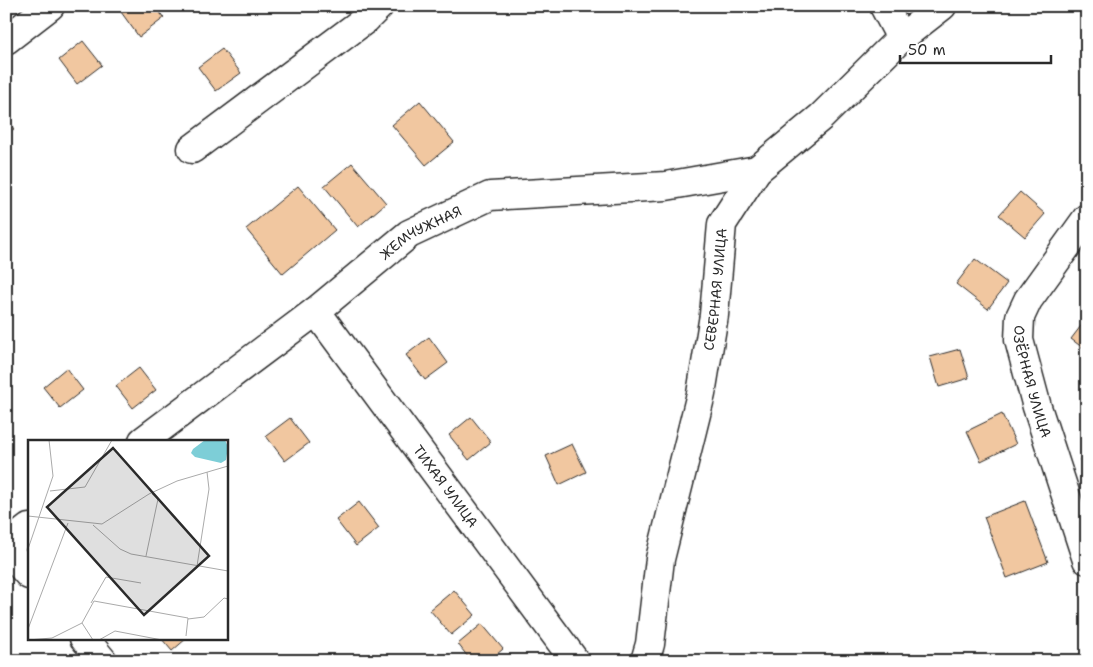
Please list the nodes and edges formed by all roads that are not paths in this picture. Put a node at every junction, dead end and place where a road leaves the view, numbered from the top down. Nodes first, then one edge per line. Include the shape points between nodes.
1 (50, 6) edge
2 (379, 6) edge
3 (884, 6) edge
4 (942, 6) edge
5 (901, 38) junction
6 (6, 40) edge
7 (192, 149) dead end
8 (757, 170) junction
9 (1087, 218) edge
10 (316, 311) junction
11 (144, 440) edge
12 (28, 529) edge
13 (6, 547) edge
14 (1087, 560) edge
15 (28, 574) edge
16 (86, 640) edge
17 (643, 655) edge
18 (103, 661) edge
19 (575, 661) edge

1 - 6 street
2 - 7 street
3 - 5 street
4 - 5 street, СЕВЕРНАЯ УЛИЦА
5 - 8 street, СЕВЕРНАЯ УЛИЦА via 821,118
8 - 10 street, ЖЕМЧУЖНАЯ via 666,186 490,196 409,234
8 - 17 street, СЕВЕРНАЯ УЛИЦА via 722,224 714,315 702,386 660,559
9 - 14 street, ОЗЁРНАЯ УЛИЦА via 1028,300 1020,317 1019,340 1037,407
10 - 11 street, ЖЕМЧУЖНАЯ
10 - 19 street, ТИХАЯ УЛИЦА
12 - 13 street
13 - 15 street
16 - 18 street

